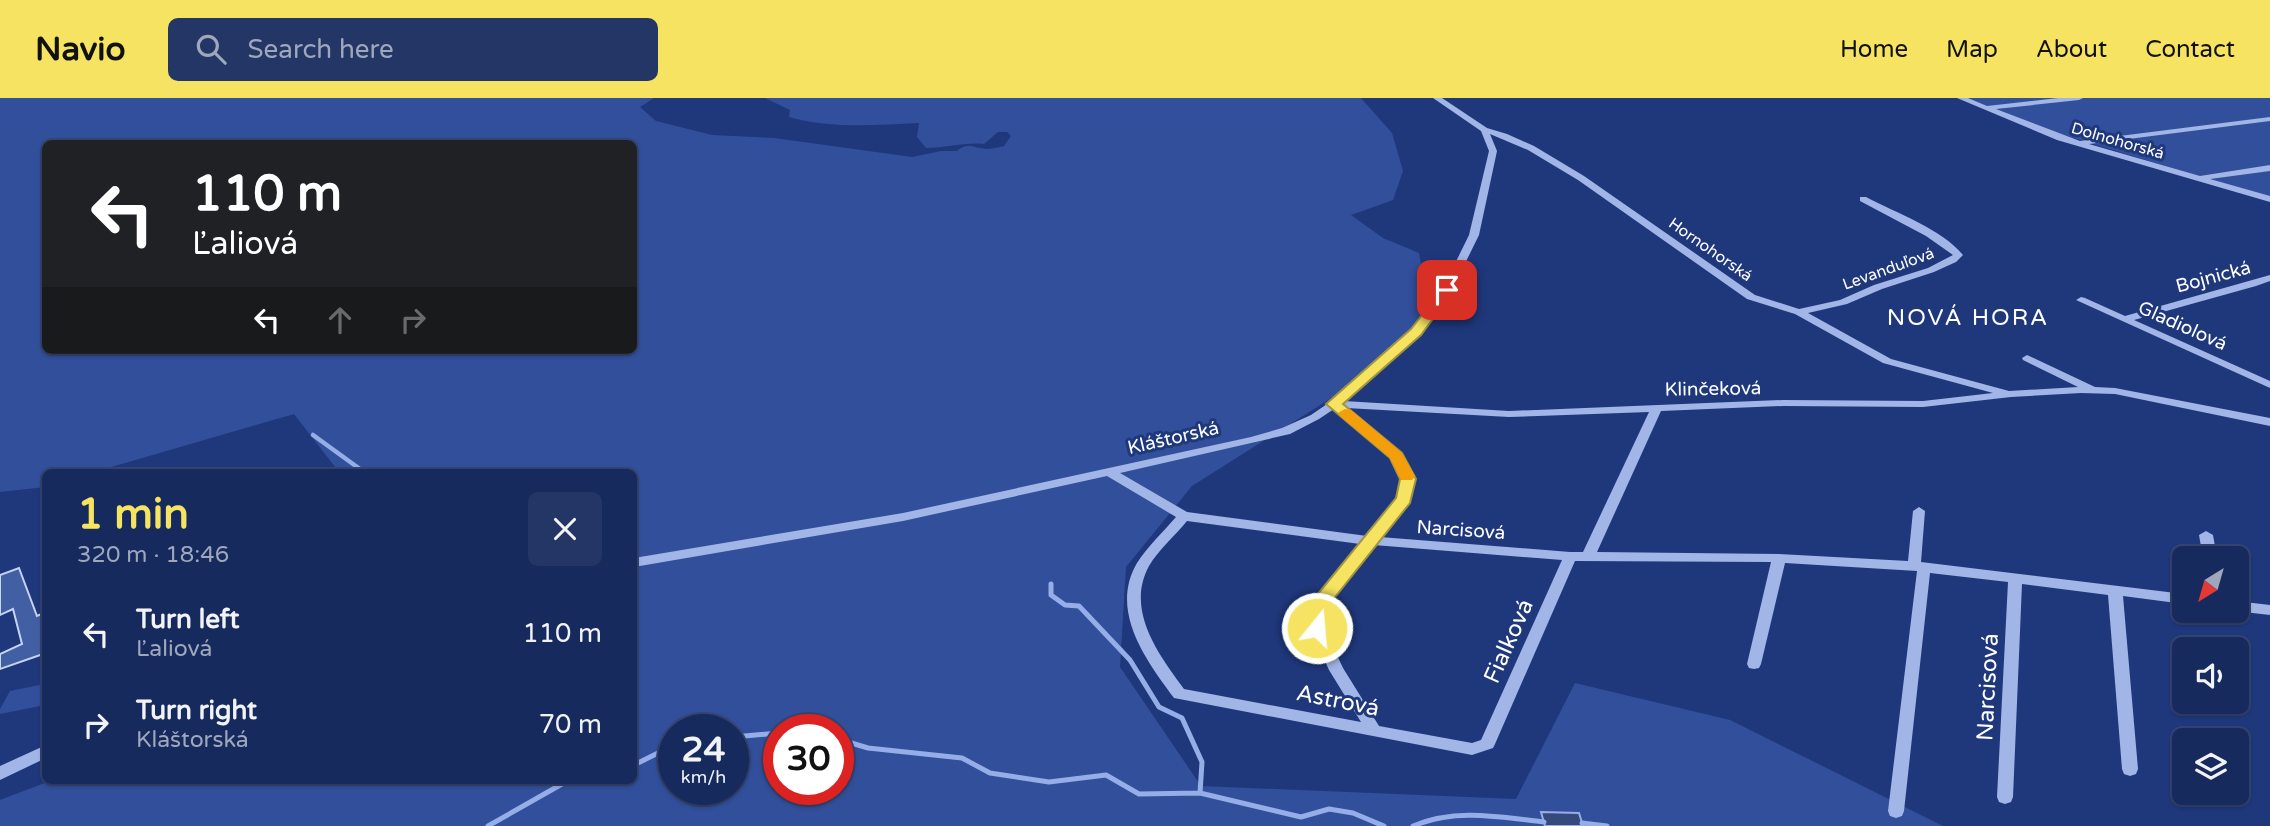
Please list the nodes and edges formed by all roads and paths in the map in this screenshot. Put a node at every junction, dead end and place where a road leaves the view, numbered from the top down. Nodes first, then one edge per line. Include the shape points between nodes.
1 (1437, 98) edge
2 (1961, 98) edge
3 (2079, 98) edge
4 (1983, 109) junction
5 (2270, 119) edge
6 (1484, 130) junction
7 (2078, 143) junction
8 (2270, 169) edge
9 (2199, 178) junction
10 (1863, 199) dead end
11 (2270, 200) edge
12 (2270, 278) edge
13 (2081, 300) dead end
14 (1799, 312) junction
15 (2126, 319) junction
16 (2027, 358) dead end
17 (2270, 384) edge
18 (2093, 389) junction
19 (2011, 394) junction
20 (1334, 404) junction
21 (1657, 407) junction
22 (2270, 422) edge
23 (1111, 473) junction
24 (1919, 511) dead end
25 (1184, 516) junction
26 (2206, 535) dead end
27 (1372, 541) junction
28 (2208, 546) edge
29 (1570, 556) junction
30 (1588, 556) junction
31 (1779, 558) junction
32 (637, 562) edge
33 (1919, 567) junction
34 (2015, 579) junction
35 (2115, 590) junction
36 (2172, 597) edge
37 (2249, 608) edge
38 (2270, 610) edge
39 (1754, 664) dead end
40 (1374, 730) junction
41 (1487, 744) joint
42 (42, 753) edge
43 (2130, 769) dead end
44 (0, 772) edge
45 (2005, 797) dead end
46 (1896, 811) dead end

1 - 6 street
2 - 4 street, Dolnohorská
3 - 4 street
4 - 7 street, Dolnohorská
5 - 7 street
6 - 14 street, Hornohorská via 1531,148 1581,178 1751,296
6 - 20 street, Kláštorská via 1493,150 1492,161 1474,234 1447,290 1416,332
7 - 9 street, Dolnohorská
8 - 9 street
9 - 11 street, Dolnohorská
10 - 14 street, Levanduľová via 1955,249 1958,255 1931,270 1843,302
12 - 15 street, Bojnická
13 - 15 street, Gladiolová
14 - 19 street, Hornohorská via 1886,361
15 - 17 street, Gladiolová
16 - 18 street, Klinčeková
18 - 19 street, Klinčeková
18 - 22 street, Klinčeková
19 - 21 street, Klinčeková via 1923,404
20 - 21 street, Klinčeková via 1509,414
20 - 23 street, Kláštorská via 1286,431
20 - 27 street via 1397,456 1408,479 1404,499
21 - 30 street
23 - 25 street, Narcisová
23 - 32 street, Kláštorská via 904,517
24 - 33 street
25 - 27 street, Narcisová
25 - 40 street, Astrová via 1141,569 1133,597 1137,628 1179,694
26 - 28 street
27 - 29 street, Narcisová
27 - 40 street via 1323,599 1317,628 1336,670
29 - 30 street, Narcisová
29 - 41 street, Fialková
30 - 31 street, Narcisová
31 - 33 street, Narcisová
31 - 39 street
33 - 34 street, Narcisová
33 - 46 street
34 - 35 street, Narcisová
34 - 45 street, Narcisová
35 - 36 street, Narcisová
35 - 43 street
37 - 38 street
40 - 41 street, Astrová via 1472,749
42 - 44 street

